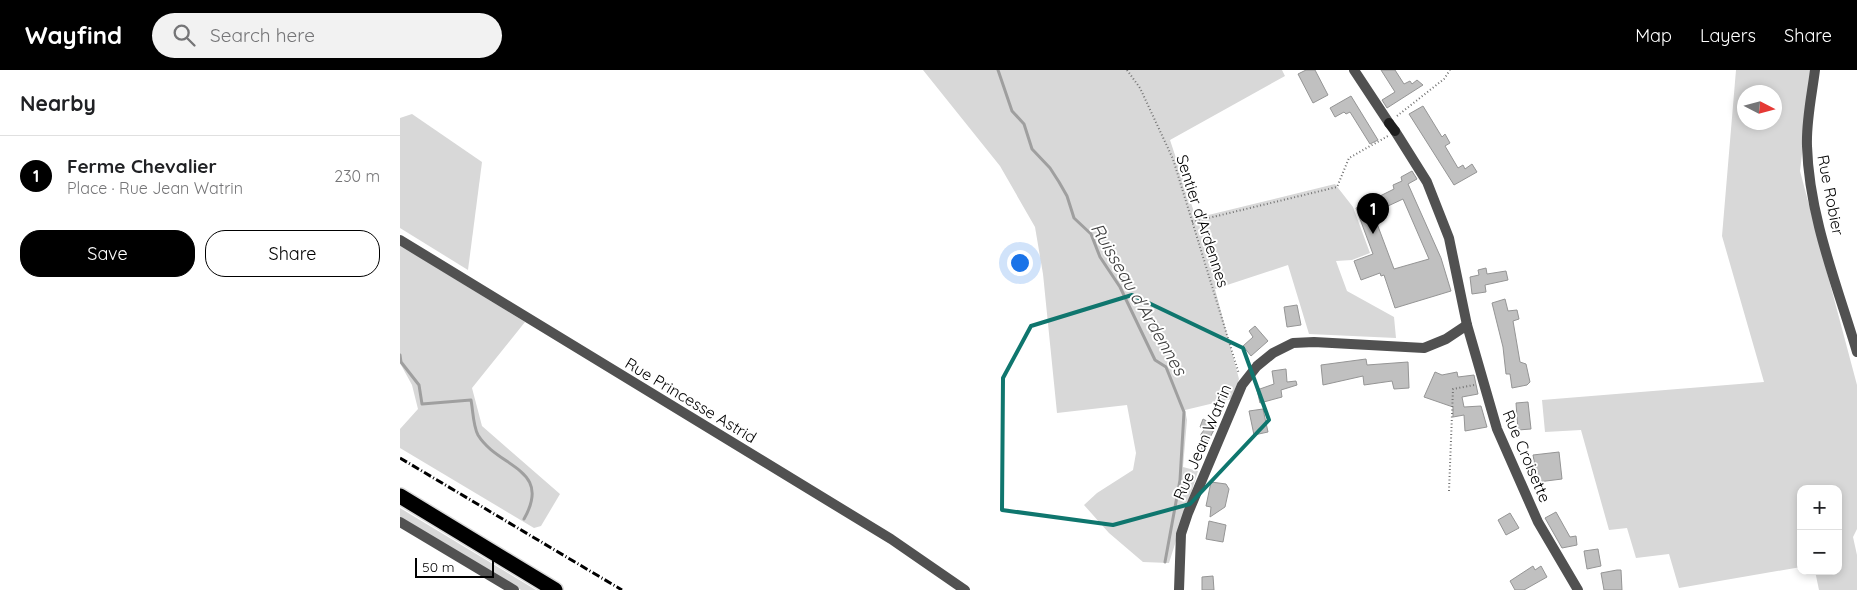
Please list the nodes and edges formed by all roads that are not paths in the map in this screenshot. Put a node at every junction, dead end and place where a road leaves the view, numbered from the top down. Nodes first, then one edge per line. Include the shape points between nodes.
1 (1354, 70) edge
2 (1815, 70) edge
3 (400, 240) edge
4 (1467, 325) junction
5 (1857, 352) edge
6 (400, 496) edge
7 (400, 522) edge
8 (514, 590) edge
9 (555, 590) edge
10 (965, 590) edge
11 (1179, 590) edge
12 (1578, 590) edge

1 - 4 street via 1427,182 1449,238
2 - 5 street, Rue Robier via 1807,144 1810,176 1816,215
3 - 10 street, Rue Princesse Astrid via 891,539
4 - 11 street, Rue Jean Watrin via 1424,348 1294,343 1273,353 1257,366 1242,385 1181,534
4 - 12 street, Rue Croisette via 1496,429 1534,514
6 - 9 highway
7 - 8 street

